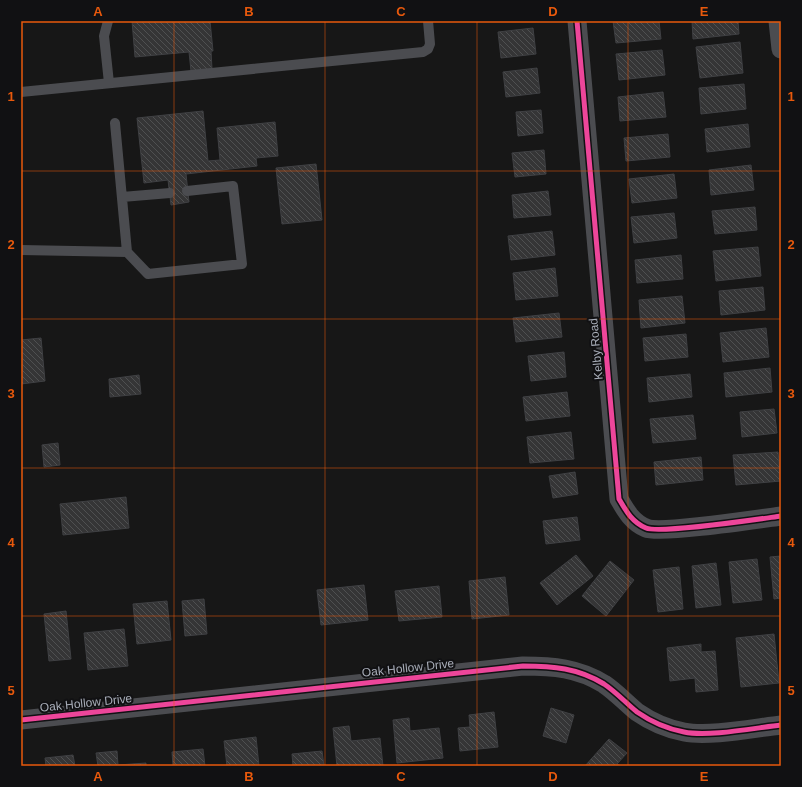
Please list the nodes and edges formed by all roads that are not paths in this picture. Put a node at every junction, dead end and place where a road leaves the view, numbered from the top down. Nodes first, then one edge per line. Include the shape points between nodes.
1 (108, 21) edge
2 (428, 21) edge
3 (577, 21) edge
4 (778, 21) edge
5 (781, 49) edge
6 (109, 83) junction
7 (21, 92) edge
8 (114, 123) dead end
9 (187, 191) dead end
10 (170, 193) dead end
11 (122, 197) junction
12 (21, 250) edge
13 (127, 252) junction
14 (781, 516) edge
15 (21, 720) edge
16 (781, 725) edge

1 - 6 lane via 104,36
2 - 6 lane via 430,44 423,52
3 - 14 street, Kelby Road via 619,500 628,516 646,529 672,529
4 - 5 street
6 - 7 lane
8 - 11 lane
9 - 13 lane via 233,186 242,264 148,274
10 - 11 lane
11 - 13 lane
12 - 13 lane
15 - 16 street, Oak Hollow Drive via 523,666 554,666 582,673 605,685 638,712 661,725 685,733

